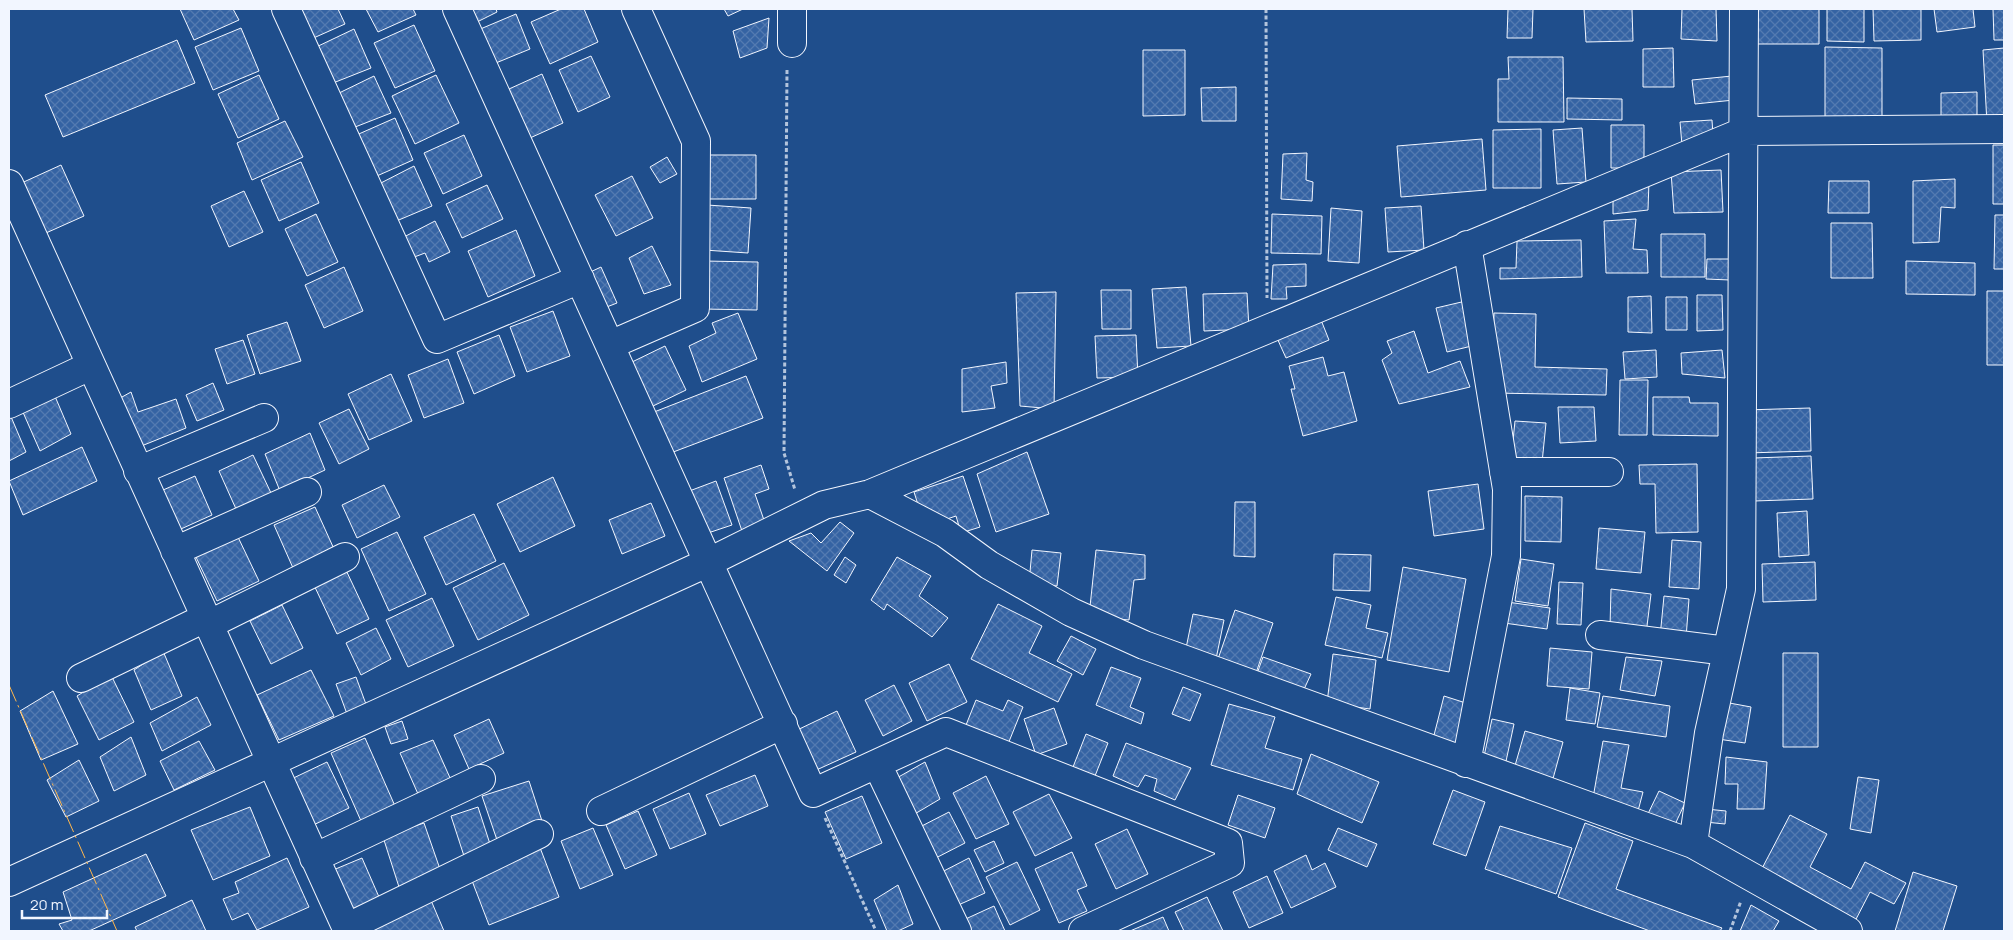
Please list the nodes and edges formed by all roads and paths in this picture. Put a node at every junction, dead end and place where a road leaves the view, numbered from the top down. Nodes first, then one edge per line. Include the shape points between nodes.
1 (286, 9) edge
2 (457, 9) edge
3 (636, 9) edge
4 (792, 9) edge
5 (1266, 9) edge
6 (1744, 9) edge
7 (792, 42) joint
8 (2004, 129) edge
9 (1745, 130) junction
10 (9, 184) edge
11 (1467, 245) junction
12 (580, 278) junction
13 (1267, 328) junction
14 (610, 345) junction
15 (90, 366) junction
16 (9, 404) edge
17 (264, 418) dead end
18 (138, 471) junction
19 (1504, 472) junction
20 (1609, 472) dead end
21 (307, 492) dead end
22 (870, 494) junction
23 (802, 515) junction
24 (175, 551) junction
25 (344, 557) dead end
26 (709, 562) junction
27 (206, 622) junction
28 (1600, 635) dead end
29 (1727, 651) junction
30 (81, 678) dead end
31 (783, 724) junction
32 (270, 761) junction
33 (1466, 763) junction
34 (877, 764) junction
35 (482, 779) dead end
36 (814, 793) junction
37 (601, 811) dead end
38 (539, 834) dead end
39 (1692, 844) junction
40 (314, 858) junction
41 (9, 882) edge
42 (347, 929) edge
43 (876, 931) edge
44 (957, 931) edge
45 (1083, 931) edge
46 (1848, 931) edge

1 - 12 street via 437,340
2 - 12 street
3 - 14 street via 696,142 695,308
4 - 7 street
5 - 13 path
6 - 9 street
7 - 23 path via 787,62 784,452
8 - 9 street
9 - 11 street
9 - 29 street via 1741,589
10 - 15 street
11 - 13 street
11 - 19 street
12 - 14 street
13 - 22 street
14 - 26 street
15 - 16 street
15 - 18 street
17 - 18 street
18 - 24 street
19 - 20 street
19 - 33 street via 1507,489 1506,556
21 - 24 street
22 - 23 street via 824,505
22 - 33 street via 944,532 990,565 1071,612 1144,645
23 - 26 street
24 - 27 street
25 - 27 street
26 - 31 street
26 - 32 street
27 - 30 street
27 - 32 street
28 - 29 street
29 - 39 street via 1709,733
31 - 36 street
31 - 37 street
32 - 40 street
32 - 41 street
33 - 39 street
34 - 36 street
34 - 44 street
34 - 45 street via 946,732 1228,843 1230,863
35 - 40 street
36 - 43 path
38 - 42 street
39 - 46 street
40 - 42 street

